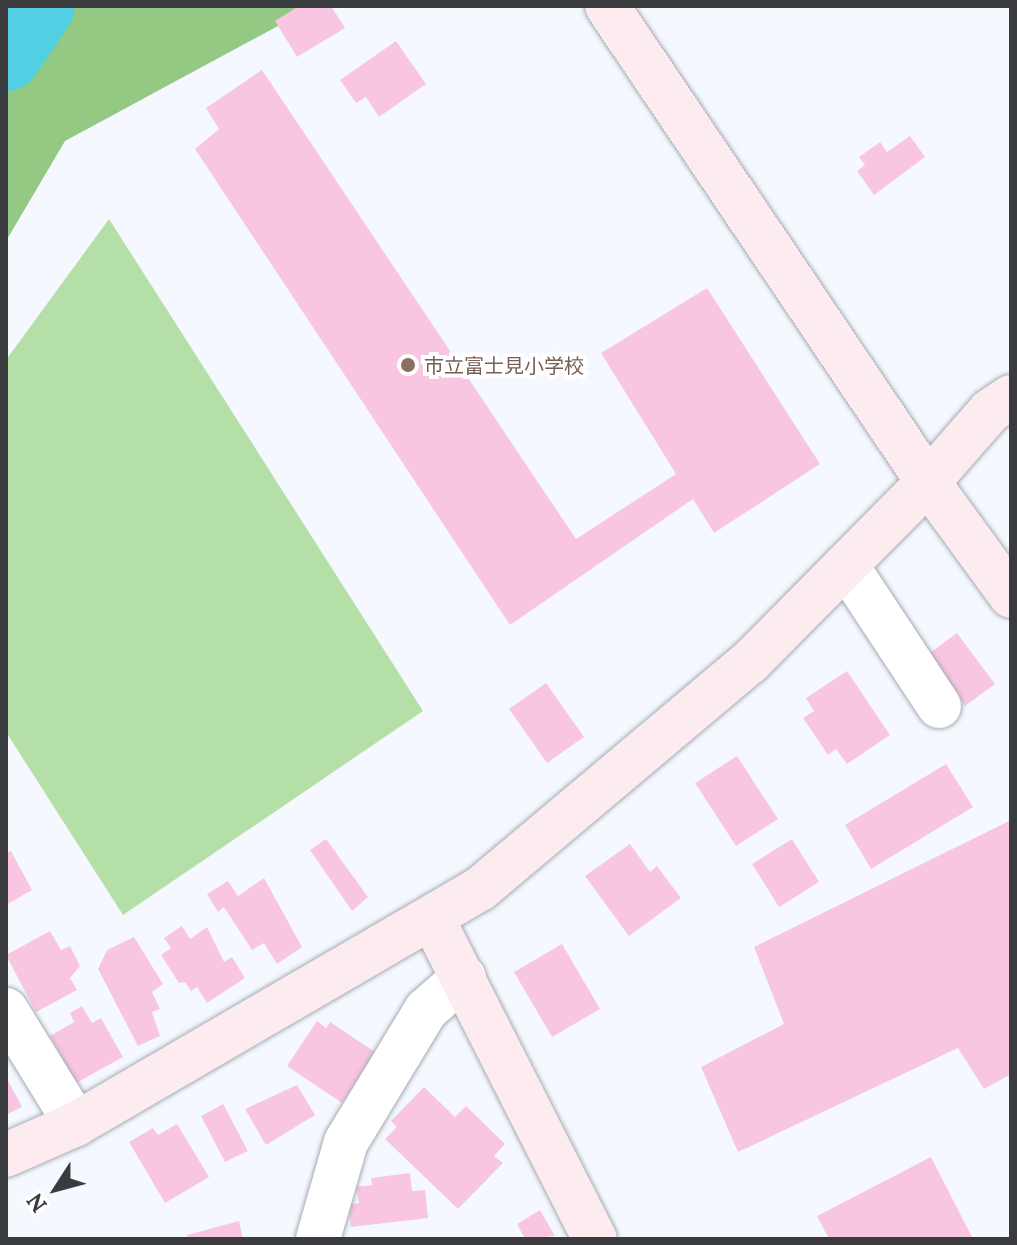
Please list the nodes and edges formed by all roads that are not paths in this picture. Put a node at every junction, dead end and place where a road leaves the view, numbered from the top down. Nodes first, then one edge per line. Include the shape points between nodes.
1 (607, 6) edge
2 (1011, 397) edge
3 (928, 482) junction
4 (846, 565) junction
5 (1011, 596) edge
6 (939, 706) dead end
7 (432, 918) junction
8 (464, 977) junction
9 (6, 1010) edge
10 (76, 1124) junction
11 (6, 1155) edge
12 (318, 1239) edge
13 (595, 1239) edge

1 - 3 street
2 - 3 street via 990,411
3 - 4 street
3 - 5 street
4 - 6 street
4 - 7 street via 750,662 480,889
7 - 8 street
7 - 10 street
8 - 12 street via 426,1010 346,1142
8 - 13 street
9 - 10 street
10 - 11 street

